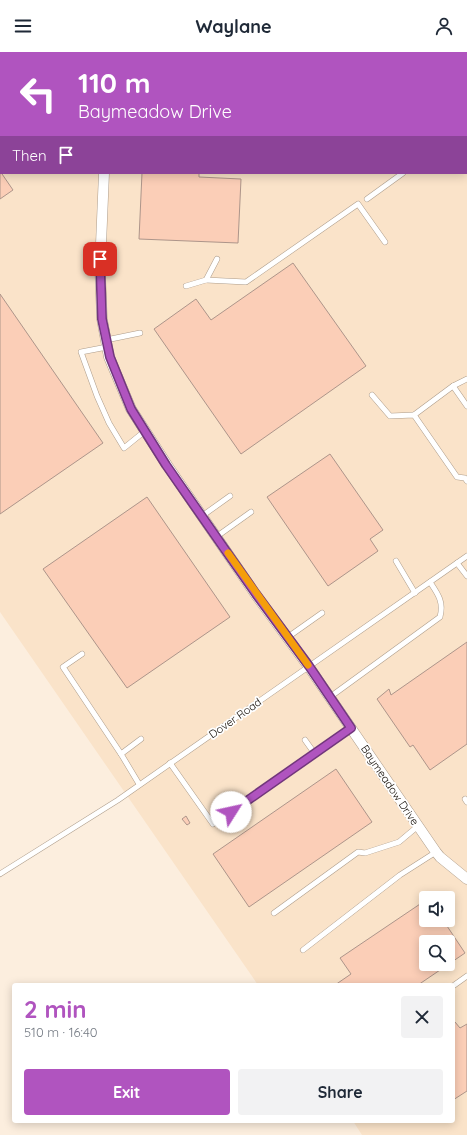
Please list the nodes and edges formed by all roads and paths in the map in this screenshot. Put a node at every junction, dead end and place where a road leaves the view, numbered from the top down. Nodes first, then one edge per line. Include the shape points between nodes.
1 (104, 174) edge
2 (402, 174) edge
3 (367, 199) dead end
4 (385, 242) dead end
5 (217, 259) dead end
6 (206, 280) junction
7 (186, 286) dead end
8 (140, 333) dead end
9 (107, 344) junction
10 (467, 379) edge
11 (453, 386) junction
12 (372, 395) dead end
13 (467, 406) edge
14 (414, 415) junction
15 (145, 431) junction
16 (466, 479) edge
17 (230, 496) dead end
18 (251, 512) dead end
19 (202, 516) junction
20 (216, 536) junction
21 (467, 556) edge
22 (396, 561) dead end
23 (457, 563) junction
24 (467, 576) edge
25 (430, 582) junction
26 (414, 593) junction
27 (322, 613) dead end
28 (288, 637) junction
29 (82, 654) dead end
30 (309, 666) junction
31 (330, 697) junction
32 (351, 728) junction
33 (141, 739) dead end
34 (305, 740) dead end
35 (121, 754) junction
36 (315, 754) junction
37 (170, 763) junction
38 (139, 784) junction
39 (418, 826) junction
40 (436, 852) junction
41 (0, 874) edge
42 (467, 879) edge
43 (274, 913) dead end
44 (303, 950) dead end
45 (467, 976) edge
46 (455, 985) edge

1 - 9 street, Baymeadow Drive via 100,268 102,319
2 - 3 lane
4 - 6 lane via 358,204 246,282
5 - 6 lane
6 - 7 lane
8 - 9 lane
9 - 15 street, Baymeadow Drive via 131,409
9 - 15 lane via 81,352 97,396 124,448
10 - 11 lane
11 - 13 lane
11 - 14 lane
12 - 14 lane via 390,416
14 - 16 lane via 457,477
15 - 19 street, Baymeadow Drive
17 - 19 lane
18 - 20 lane
19 - 20 street, Baymeadow Drive
20 - 28 street, Baymeadow Drive
21 - 23 lane, Dover Road
22 - 26 lane
23 - 24 lane
23 - 25 lane, Dover Road
25 - 26 lane, Dover Road
25 - 31 lane via 439,596 442,609 440,617
26 - 30 lane, Dover Road
27 - 28 lane
28 - 30 street, Baymeadow Drive
29 - 35 lane via 63,667
30 - 31 street, Baymeadow Drive
30 - 37 lane, Dover Road
31 - 32 street, Baymeadow Drive
32 - 36 lane
32 - 39 street, Baymeadow Drive
33 - 35 lane
34 - 36 lane
35 - 38 lane
36 - 37 lane via 213,824
37 - 38 lane, Dover Road
38 - 41 lane, Dover Road via 118,800
39 - 40 street, Baymeadow Drive
39 - 43 lane via 399,842 365,853 358,852
40 - 42 street, Baymeadow Drive
40 - 44 lane via 400,875
45 - 46 lane

